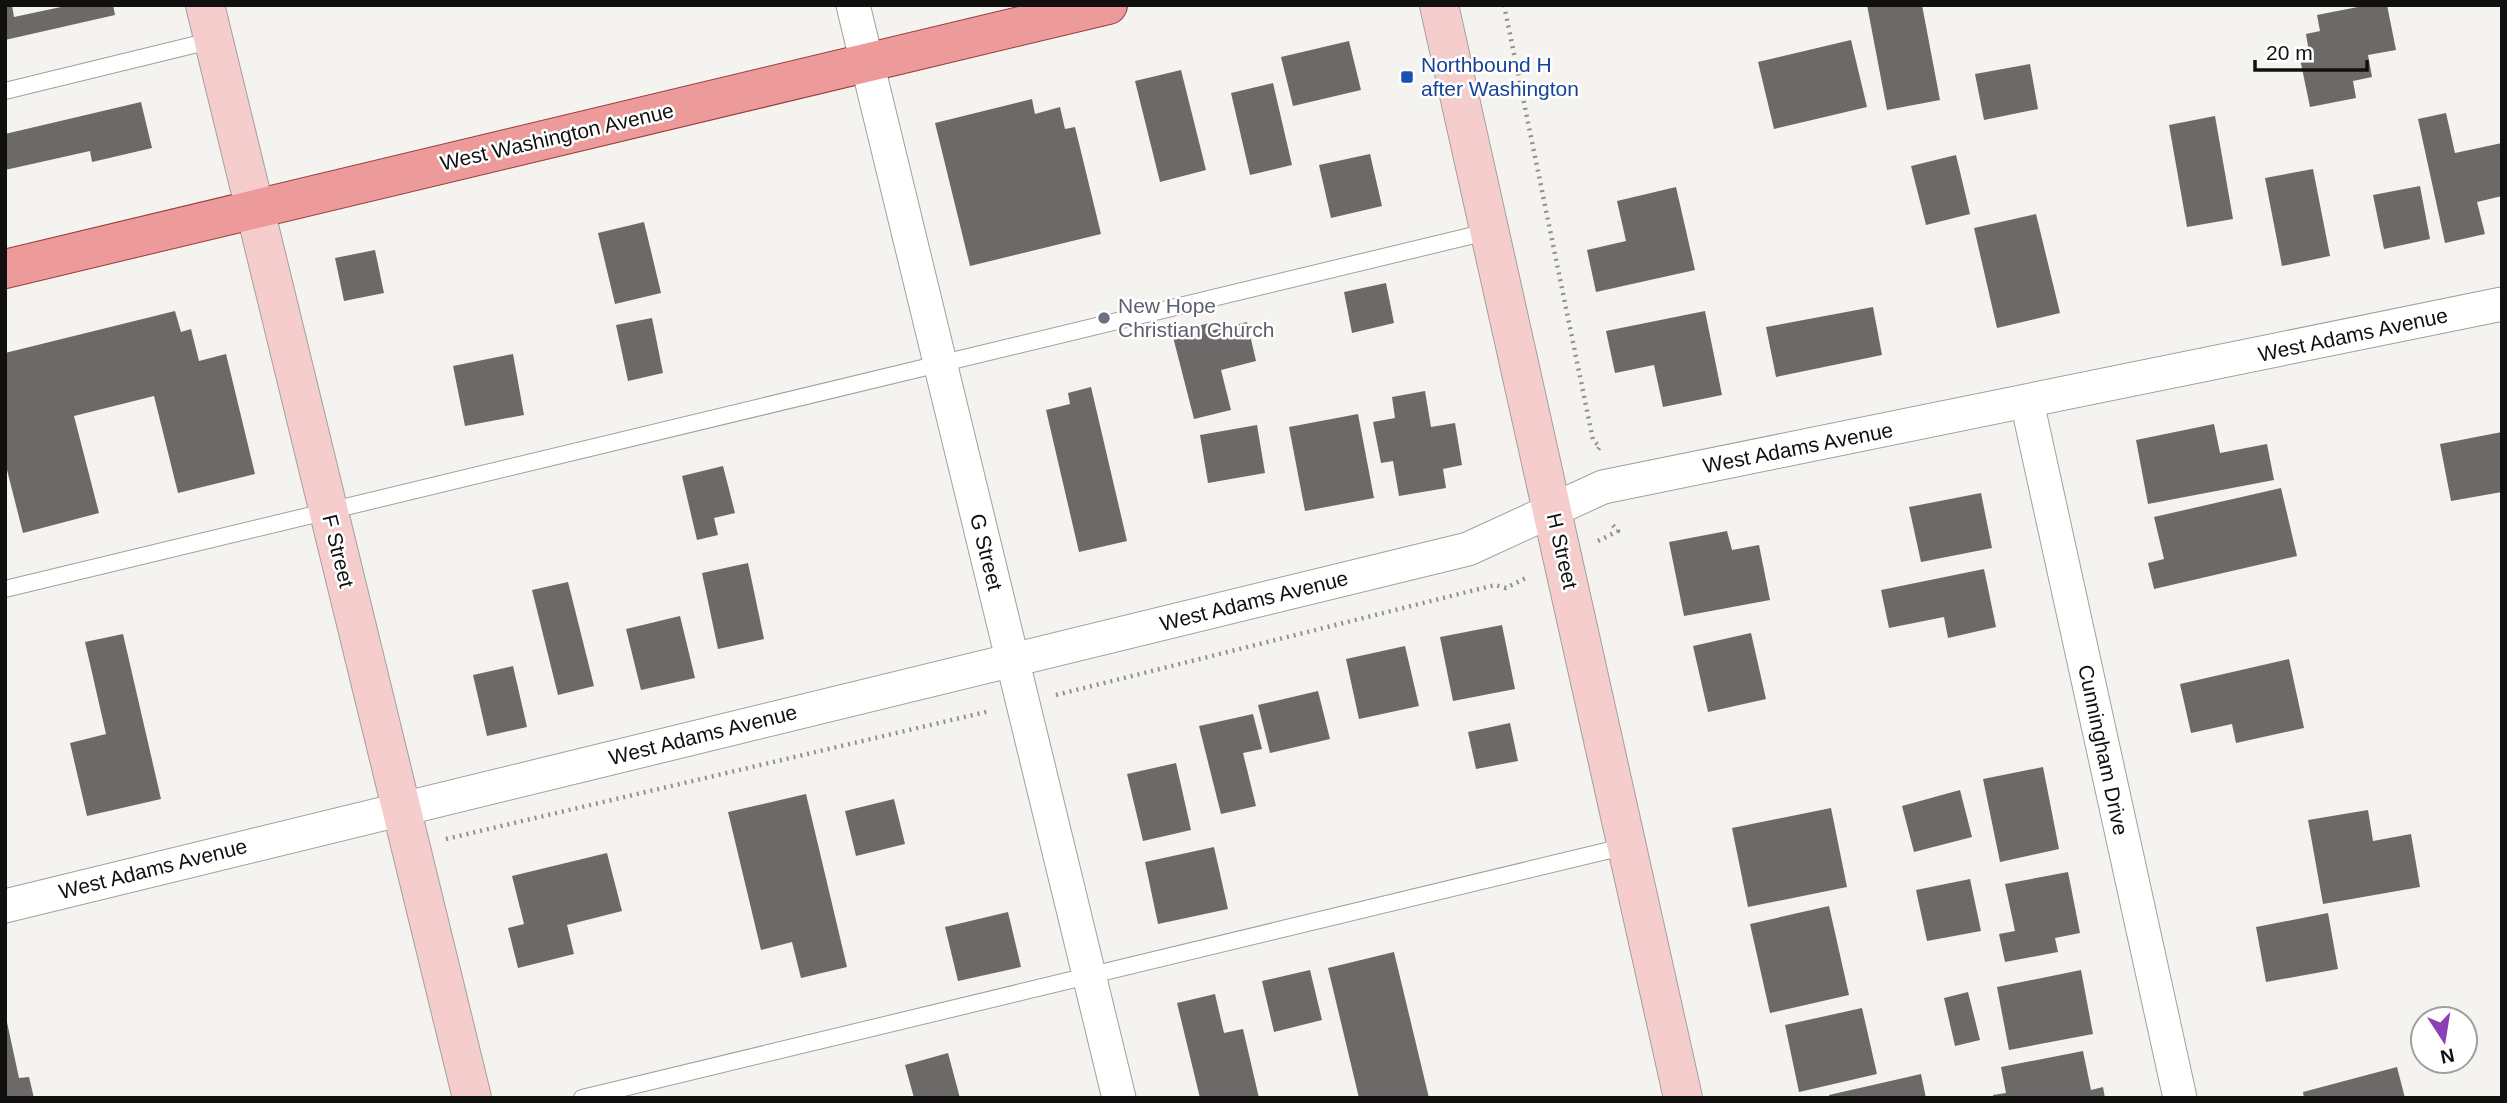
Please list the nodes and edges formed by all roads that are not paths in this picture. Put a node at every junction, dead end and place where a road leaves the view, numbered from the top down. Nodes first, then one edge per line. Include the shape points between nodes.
1 (853, 5) edge
2 (1108, 5) edge
3 (1439, 5) edge
4 (209, 23) edge
5 (867, 63) junction
6 (5, 91) edge
7 (254, 208) junction
8 (1490, 231) junction
9 (5, 269) edge
10 (2502, 304) edge
11 (940, 363) junction
12 (2027, 402) junction
13 (328, 511) junction
14 (1553, 512) junction
15 (5, 589) edge
16 (1012, 660) junction
17 (401, 808) junction
18 (1627, 846) junction
19 (5, 906) edge
20 (1089, 974) junction
21 (471, 1098) edge
22 (582, 1098) edge
23 (1119, 1098) edge
24 (1683, 1098) edge
25 (2180, 1098) edge

1 - 5 street, G Street
2 - 5 main road, West Washington Avenue
3 - 8 street, H Street
4 - 6 lane
4 - 7 street, F Street
5 - 7 main road, West Washington Avenue
5 - 11 street, G Street
7 - 9 main road, West Washington Avenue
7 - 13 street, F Street
8 - 11 lane
8 - 14 street, H Street
10 - 12 street, West Adams Avenue
11 - 13 lane
11 - 16 street, G Street
12 - 14 street, West Adams Avenue via 1603,487
12 - 25 street, Cunningham Drive
13 - 15 lane
13 - 17 street, F Street
14 - 16 street, West Adams Avenue via 1468,549
14 - 18 street, H Street
16 - 17 street, West Adams Avenue
16 - 20 street, G Street
17 - 19 street, West Adams Avenue
17 - 21 street, F Street
18 - 20 lane
18 - 24 street, H Street
20 - 22 lane
20 - 23 street, G Street

